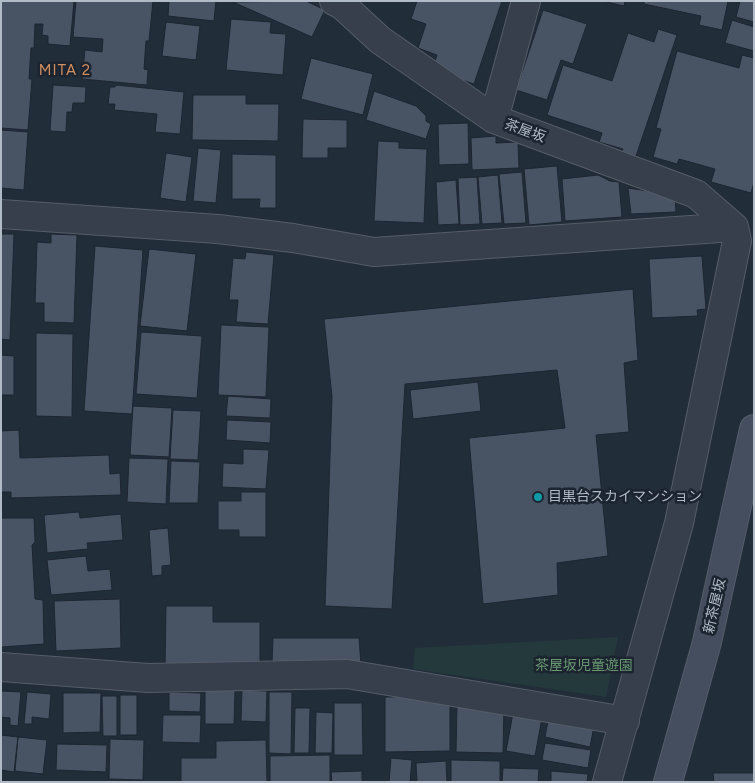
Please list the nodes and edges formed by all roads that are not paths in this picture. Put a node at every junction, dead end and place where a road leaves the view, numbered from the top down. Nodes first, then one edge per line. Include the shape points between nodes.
1 (334, 1) edge
2 (526, 1) edge
3 (494, 119) junction
4 (1, 214) edge
5 (734, 226) junction
6 (754, 429) edge
7 (1, 667) edge
8 (624, 722) junction
9 (607, 782) edge
10 (668, 782) edge

1 - 3 street, 茶屋坂 via 380,40
2 - 3 street
3 - 5 street, 茶屋坂 via 696,194
4 - 5 street via 218,229 374,252
5 - 8 street via 737,241 679,522
6 - 10 street, 新茶屋坂 via 707,642
7 - 8 street via 148,678 347,674
8 - 9 street

